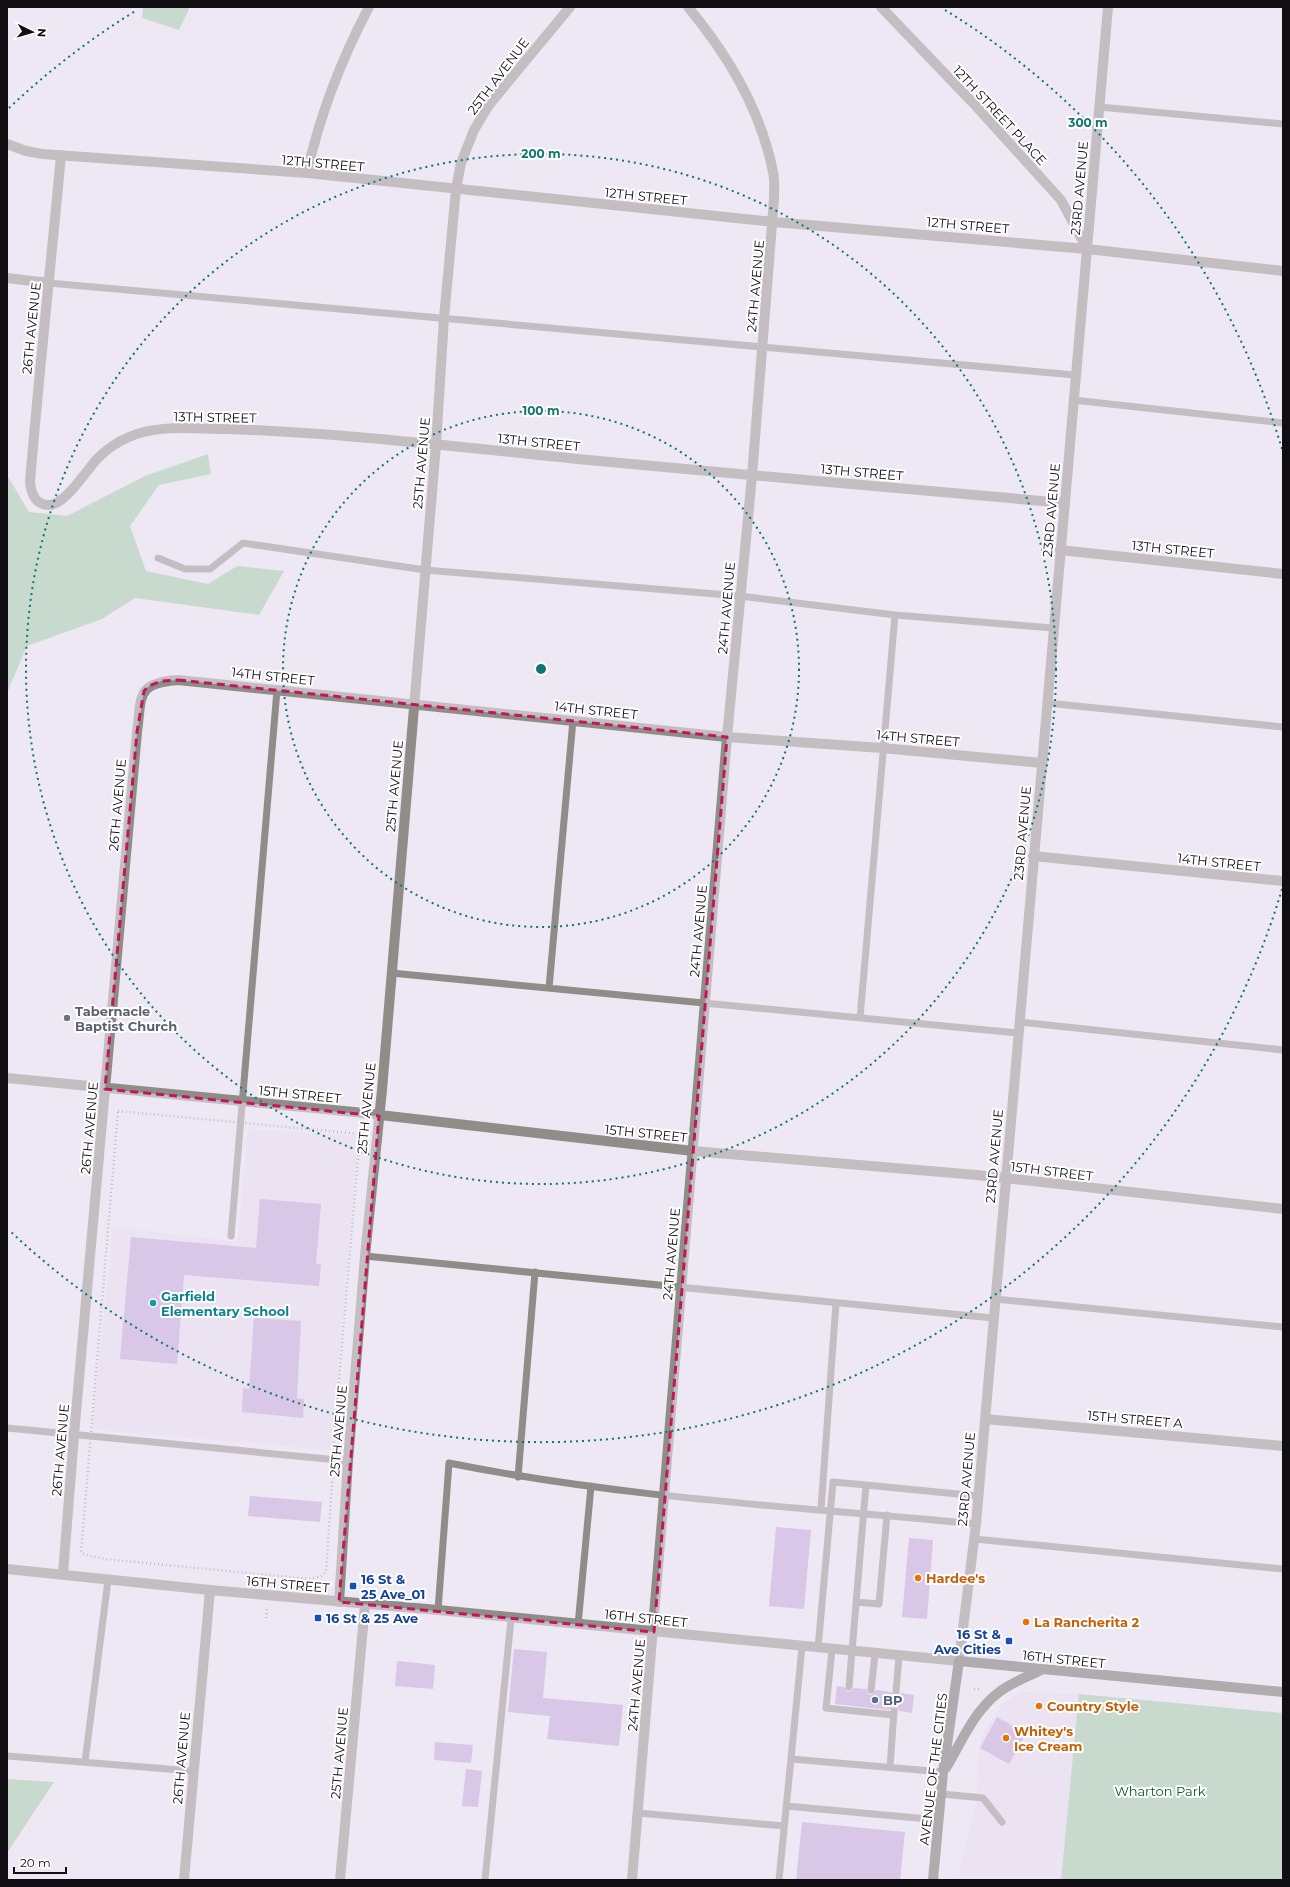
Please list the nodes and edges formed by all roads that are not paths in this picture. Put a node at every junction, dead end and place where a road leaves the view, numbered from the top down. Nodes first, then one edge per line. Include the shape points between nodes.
1 (369, 7) edge
2 (570, 7) edge
3 (688, 7) edge
4 (881, 7) edge
5 (1108, 7) edge
6 (1099, 108) junction
7 (1283, 124) edge
8 (7, 144) edge
9 (61, 154) junction
10 (307, 174) junction
11 (456, 189) junction
12 (774, 222) junction
13 (1087, 249) junction
14 (1283, 271) edge
15 (7, 278) edge
16 (49, 283) junction
17 (444, 318) junction
18 (763, 347) junction
19 (1075, 375) junction
20 (1073, 400) junction
21 (1283, 423) edge
22 (436, 445) junction
23 (752, 476) junction
24 (39, 502) joint
25 (1065, 503) junction
26 (1060, 550) junction
27 (158, 558) dead end
28 (425, 570) junction
29 (1283, 574) edge
30 (740, 596) junction
31 (895, 615) junction
32 (1053, 628) junction
33 (149, 686) joint
34 (277, 690) junction
35 (1047, 703) junction
36 (414, 704) junction
37 (572, 720) junction
38 (1283, 728) edge
39 (727, 737) junction
40 (882, 748) junction
41 (1042, 763) junction
42 (1033, 856) junction
43 (1283, 881) edge
44 (391, 973) junction
45 (548, 988) junction
46 (705, 1004) junction
47 (860, 1018) junction
48 (1019, 1022) junction
49 (1018, 1033) junction
50 (1283, 1050) edge
51 (7, 1078) edge
52 (105, 1089) junction
53 (242, 1102) junction
54 (379, 1116) junction
55 (693, 1151) junction
56 (1005, 1178) junction
57 (1283, 1210) edge
58 (231, 1236) dead end
59 (365, 1256) junction
60 (535, 1272) junction
61 (682, 1288) junction
62 (995, 1299) junction
63 (836, 1303) junction
64 (994, 1318) junction
65 (1283, 1327) edge
66 (985, 1419) junction
67 (7, 1428) edge
68 (74, 1435) junction
69 (1283, 1446) edge
70 (348, 1461) junction
71 (518, 1477) junction
72 (866, 1485) junction
73 (591, 1486) junction
74 (664, 1495) junction
75 (978, 1496) junction
76 (821, 1509) junction
77 (830, 1510) junction
78 (863, 1513) junction
79 (887, 1515) junction
80 (976, 1524) junction
81 (974, 1540) junction
82 (7, 1569) edge
83 (1283, 1569) edge
84 (63, 1574) junction
85 (108, 1580) junction
86 (210, 1590) junction
87 (339, 1602) junction
88 (856, 1602) junction
89 (365, 1605) junction
90 (438, 1610) junction
91 (511, 1619) junction
92 (578, 1625) junction
93 (654, 1632) junction
94 (802, 1647) junction
95 (818, 1648) junction
96 (832, 1650) junction
97 (852, 1652) junction
98 (875, 1654) junction
99 (899, 1656) junction
100 (959, 1661) junction
101 (1041, 1670) junction
102 (849, 1687) dead end
103 (871, 1690) dead end
104 (896, 1692) dead end
105 (1283, 1692) edge
106 (7, 1756) edge
107 (791, 1759) junction
108 (85, 1762) junction
109 (890, 1767) junction
110 (193, 1771) junction
111 (944, 1772) junction
112 (942, 1794) junction
113 (786, 1806) junction
114 (638, 1813) junction
115 (939, 1820) junction
116 (1002, 1822) dead end
117 (784, 1826) junction
118 (184, 1880) edge
119 (340, 1880) edge
120 (486, 1880) edge
121 (632, 1880) edge
122 (779, 1880) edge
123 (933, 1880) edge

1 - 10 street via 327,98
2 - 11 street, 25TH AVENUE via 489,105 474,130 461,163
3 - 12 street, 24TH AVENUE via 720,47 752,105 773,173
4 - 13 street, 12TH STREET PLACE via 1061,200
5 - 6 street, 23RD AVENUE
6 - 7 lane
6 - 13 street, 23RD AVENUE
8 - 9 street, 12TH STREET via 26,151
9 - 10 street, 12TH STREET
9 - 16 street, 26TH AVENUE
10 - 11 street, 12TH STREET
11 - 12 street, 12TH STREET
11 - 17 street, 25TH AVENUE
12 - 13 street, 12TH STREET
12 - 18 street, 24TH AVENUE
13 - 14 street, 12TH STREET
13 - 19 street, 23RD AVENUE
15 - 16 street
16 - 17 lane
16 - 24 street, 26TH AVENUE via 40,354 30,482 32,494
17 - 18 lane
17 - 22 street, 25TH AVENUE
18 - 19 lane
18 - 23 street, 24TH AVENUE
19 - 20 street, 23RD AVENUE
20 - 21 lane
20 - 25 street, 23RD AVENUE
22 - 23 street, 13TH STREET
22 - 24 street, 13TH STREET via 258,430 152,430 133,435 115,444 99,457 60,501 47,506
22 - 28 street, 25TH AVENUE
23 - 25 street, 13TH STREET
23 - 30 street, 24TH AVENUE
25 - 26 street, 23RD AVENUE
26 - 29 street, 13TH STREET
26 - 32 street, 23RD AVENUE
27 - 28 lane via 185,569 210,569 243,543
28 - 30 lane
28 - 36 street, 25TH AVENUE
30 - 31 lane
30 - 39 street, 24TH AVENUE
31 - 32 lane
31 - 40 lane
32 - 35 street, 23RD AVENUE
33 - 34 street, 14TH STREET via 161,681 178,680
33 - 52 street, 26TH AVENUE via 144,691 137,732
34 - 36 street, 14TH STREET
34 - 53 lane
35 - 38 lane
35 - 41 street, 23RD AVENUE
36 - 37 street, 14TH STREET
36 - 44 street, 25TH AVENUE
37 - 39 street, 14TH STREET
37 - 45 lane
39 - 40 street, 14TH STREET
39 - 46 street, 24TH AVENUE
40 - 41 street, 14TH STREET
40 - 47 lane
41 - 42 street, 23RD AVENUE
42 - 43 street, 14TH STREET
42 - 48 street, 23RD AVENUE
44 - 45 lane
44 - 54 street, 25TH AVENUE
45 - 46 lane
46 - 47 lane
46 - 55 street, 24TH AVENUE
47 - 49 lane
48 - 49 street, 23RD AVENUE
48 - 50 lane
49 - 56 street, 23RD AVENUE
51 - 52 street, 15TH STREET
52 - 53 street, 15TH STREET
52 - 68 street, 26TH AVENUE
53 - 54 street, 15TH STREET
53 - 58 lane
54 - 55 street, 15TH STREET
54 - 59 street, 25TH AVENUE
55 - 56 street, 15TH STREET
55 - 61 street, 24TH AVENUE
56 - 57 street, 15TH STREET
56 - 62 street, 23RD AVENUE
59 - 60 lane
59 - 70 street, 25TH AVENUE
60 - 61 lane
60 - 71 lane
61 - 63 lane
61 - 74 street, 24TH AVENUE
62 - 64 street, 23RD AVENUE
62 - 65 lane
63 - 64 lane
63 - 76 lane
64 - 66 street, 23RD AVENUE
66 - 69 street, 15TH STREET A
66 - 75 street, 23RD AVENUE
67 - 68 lane
68 - 70 lane
68 - 84 street, 26TH AVENUE
70 - 87 street, 25TH AVENUE
71 - 73 lane
71 - 90 lane via 449,1463
72 - 75 lane
72 - 77 lane via 833,1482
72 - 78 lane
73 - 74 lane
73 - 92 lane
74 - 76 lane
74 - 93 street, 24TH AVENUE
75 - 80 street, 23RD AVENUE
76 - 77 lane
77 - 78 lane
77 - 95 lane
78 - 79 lane
78 - 88 lane
79 - 80 lane
79 - 88 lane via 879,1604
80 - 81 street, 23RD AVENUE
81 - 83 lane
81 - 100 street, 23RD AVENUE
82 - 84 street, 16TH STREET
84 - 85 street, 16TH STREET
85 - 86 street, 16TH STREET
85 - 108 lane
86 - 87 street, 16TH STREET
86 - 110 street, 26TH AVENUE
87 - 89 street, 16TH STREET
88 - 97 lane
89 - 90 street, 16TH STREET
89 - 119 street, 25TH AVENUE
90 - 91 street, 16TH STREET
91 - 92 street, 16TH STREET
91 - 120 lane
92 - 93 street, 16TH STREET
93 - 94 street, 16TH STREET
93 - 114 street, 24TH AVENUE
94 - 95 street, 16TH STREET
94 - 107 lane
95 - 96 street, 16TH STREET
96 - 97 street, 16TH STREET
96 - 109 lane via 826,1708 894,1713
97 - 98 street, 16TH STREET
97 - 102 lane
98 - 99 street, 16TH STREET
98 - 103 lane
99 - 100 street, 16TH STREET
99 - 104 lane
100 - 101 main road, 16TH STREET
100 - 111 main road, AVENUE OF THE CITIES
101 - 105 main road, 16TH STREET
101 - 111 main road via 998,1692 987,1703 979,1712
106 - 108 lane
107 - 109 lane
107 - 113 lane
108 - 110 lane
109 - 111 lane
110 - 118 street, 26TH AVENUE
111 - 112 main road, AVENUE OF THE CITIES
112 - 115 main road, AVENUE OF THE CITIES
112 - 116 lane via 982,1798
113 - 115 lane
113 - 117 lane
114 - 117 lane
114 - 121 street, 24TH AVENUE
115 - 123 main road, AVENUE OF THE CITIES
117 - 122 lane

